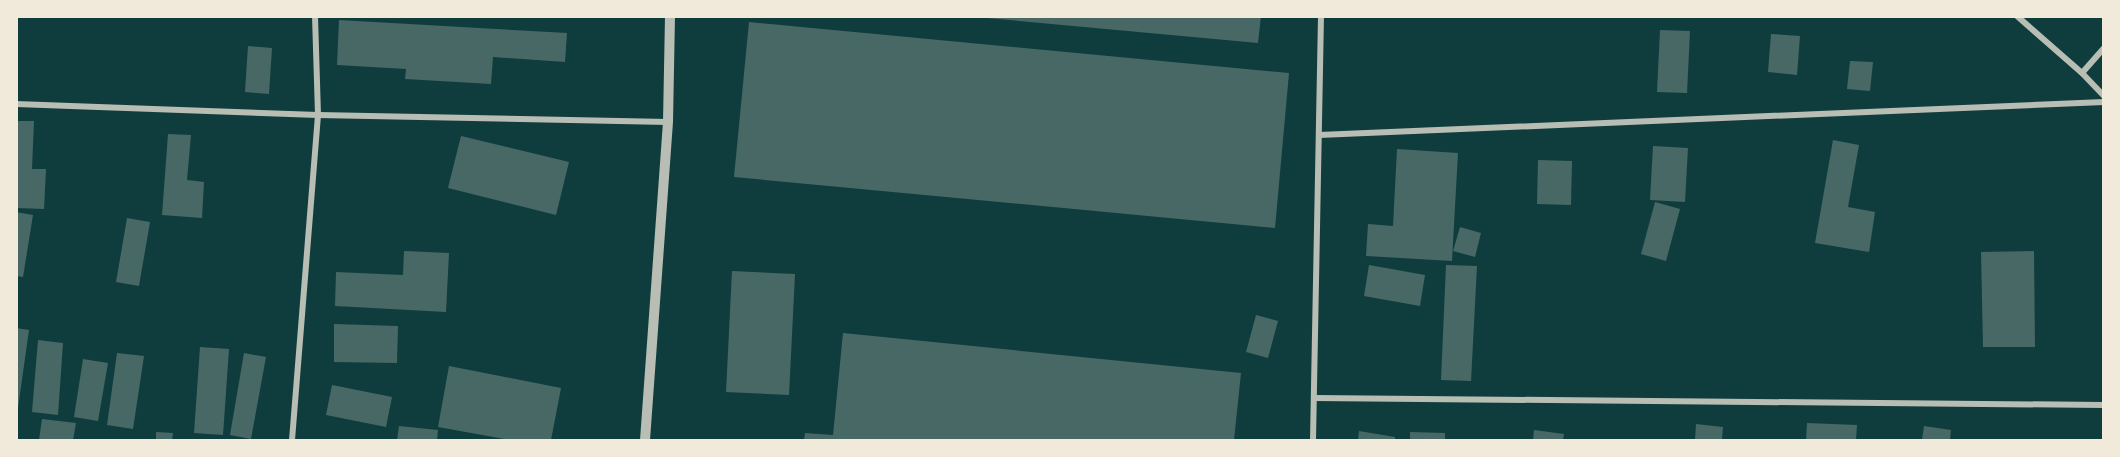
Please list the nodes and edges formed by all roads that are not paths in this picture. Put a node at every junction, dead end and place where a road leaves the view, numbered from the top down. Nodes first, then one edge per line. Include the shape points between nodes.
1 (315, 16) edge
2 (670, 16) edge
3 (1321, 16) edge
4 (2018, 16) edge
5 (2103, 48) edge
6 (2082, 73) junction
7 (2103, 96) edge
8 (2103, 102) edge
9 (16, 104) edge
10 (318, 115) junction
11 (668, 122) junction
12 (1319, 135) junction
13 (1314, 398) junction
14 (2103, 405) edge
15 (292, 441) edge
16 (645, 441) edge
17 (1313, 441) edge

1 - 10 street
2 - 11 street
3 - 12 street
4 - 6 street
5 - 6 street
6 - 7 street
8 - 12 street
9 - 10 street
10 - 11 street
10 - 15 street
11 - 16 street
12 - 13 street
13 - 14 street
13 - 17 street

